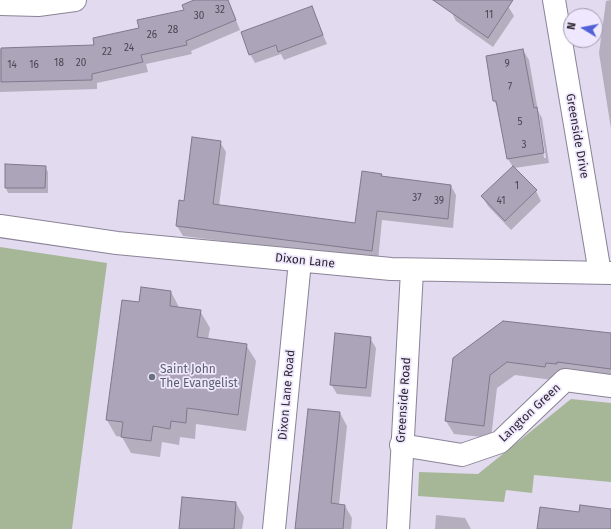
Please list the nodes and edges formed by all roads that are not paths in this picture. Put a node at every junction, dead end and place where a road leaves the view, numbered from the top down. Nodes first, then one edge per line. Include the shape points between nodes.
1 (76, 0) edge
2 (554, 0) edge
3 (0, 4) edge
4 (0, 226) edge
5 (300, 260) junction
6 (412, 271) junction
7 (606, 273) edge
8 (611, 386) edge
9 (401, 445) junction
10 (274, 529) edge
11 (398, 529) edge

1 - 3 street via 38,5
2 - 7 street, Greenside Drive
4 - 5 street, Dixon Lane via 117,243
5 - 6 street, Dixon Lane
5 - 10 street, Dixon Lane Road
6 - 7 street, Dixon Lane
6 - 9 street, Greenside Road
8 - 9 street, Langton Green via 565,380 500,442 462,454
9 - 11 street, Greenside Road

